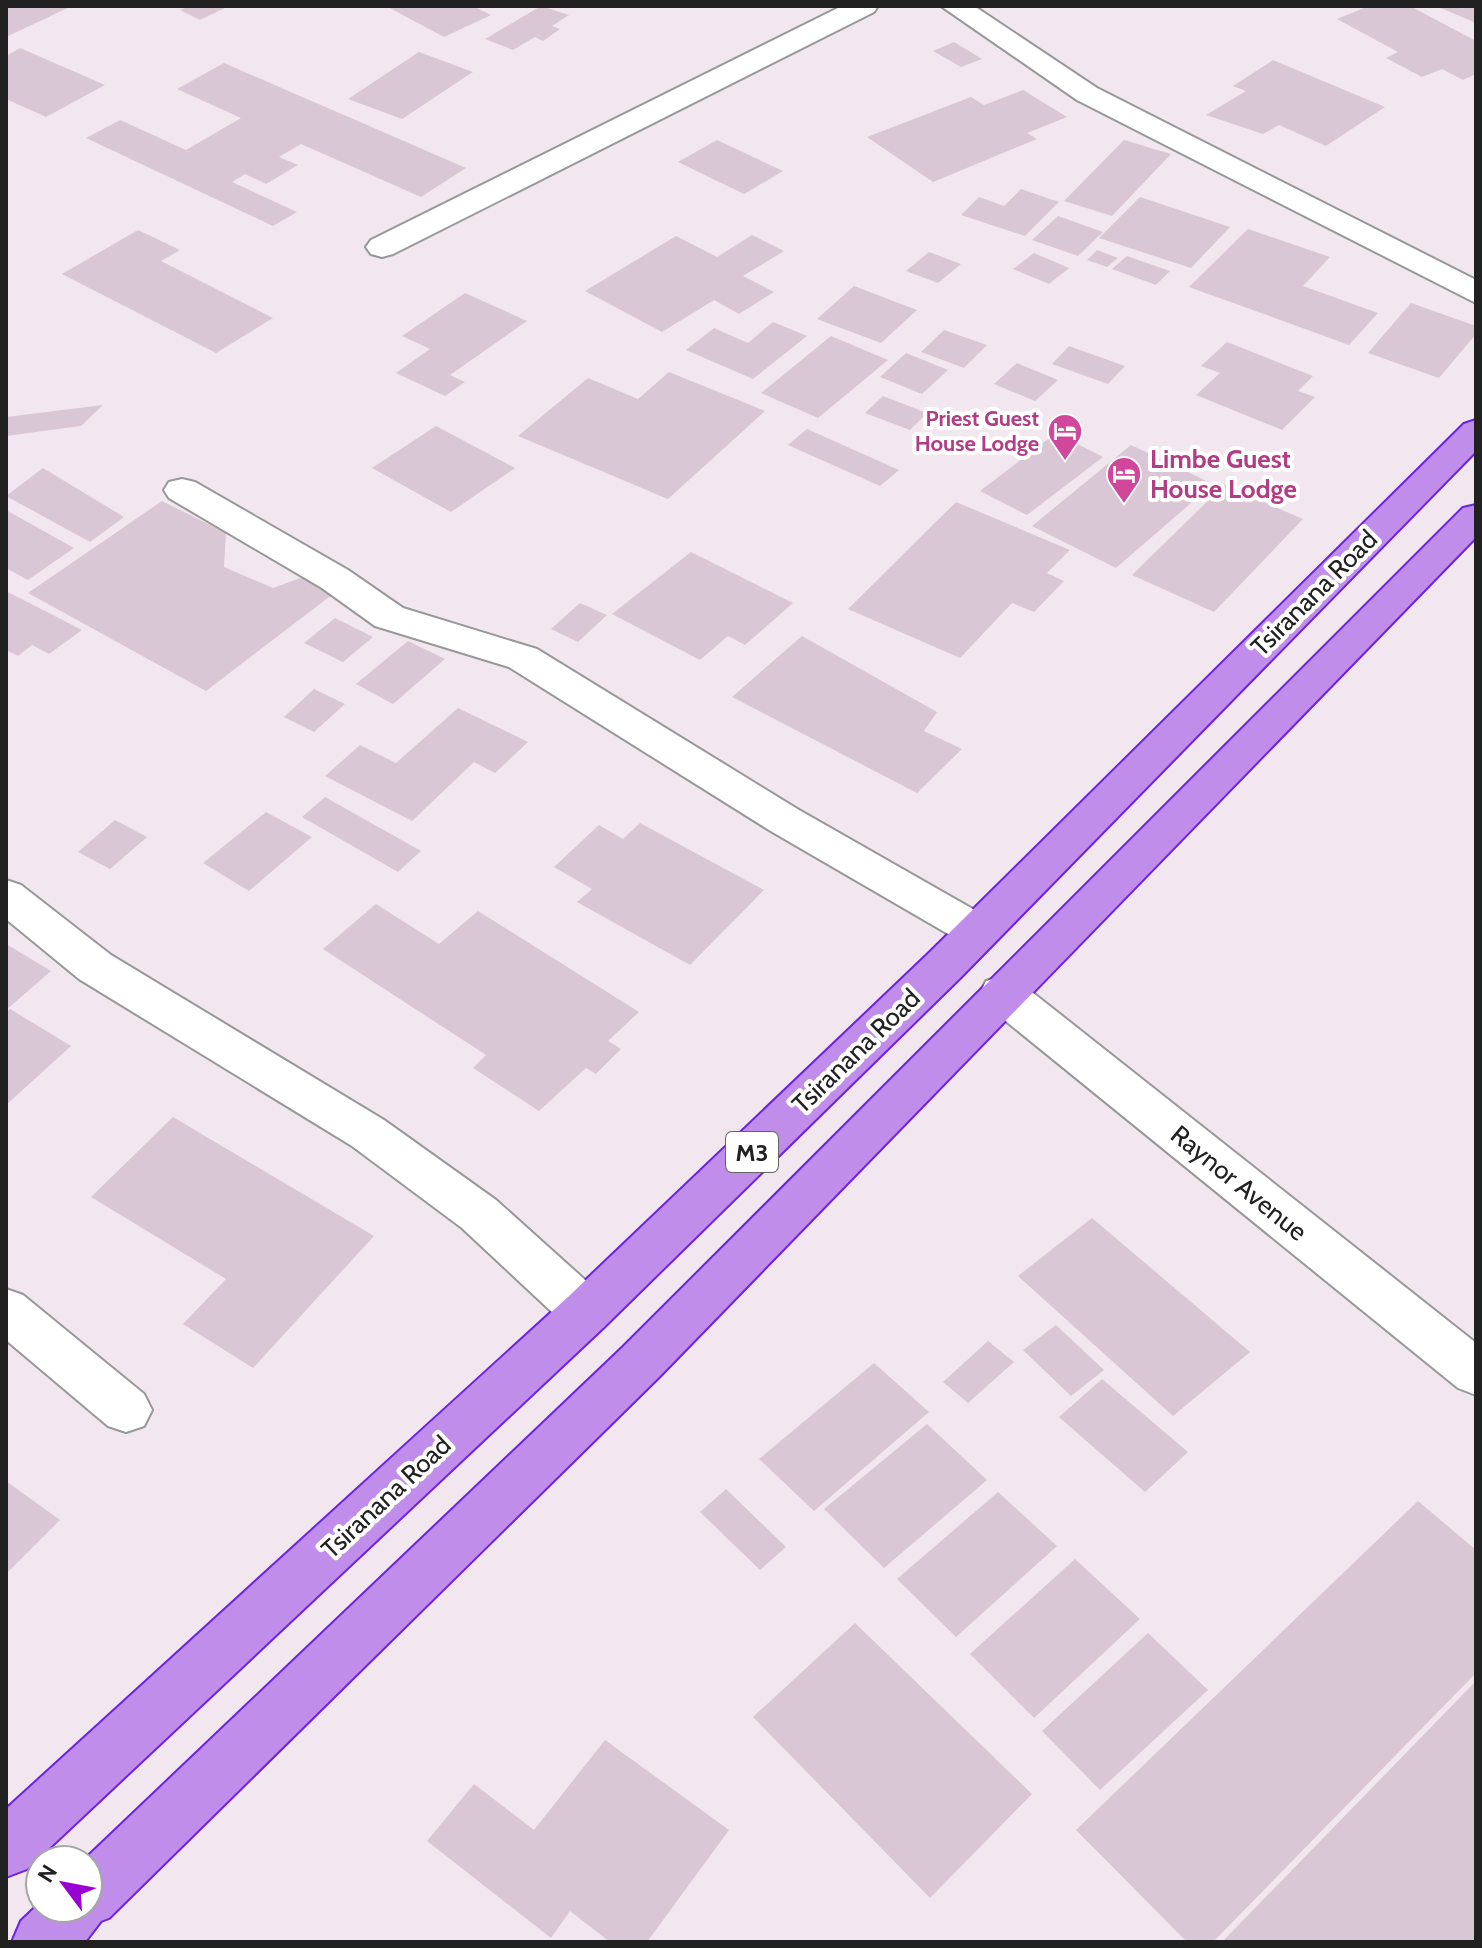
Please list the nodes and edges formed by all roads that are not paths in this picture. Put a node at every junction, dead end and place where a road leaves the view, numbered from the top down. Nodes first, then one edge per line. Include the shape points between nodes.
1 (864, 6) edge
2 (955, 6) edge
3 (382, 247) dead end
4 (1476, 293) edge
5 (1476, 431) edge
6 (182, 490) dead end
7 (1476, 516) edge
8 (6, 896) edge
9 (977, 931) junction
10 (1002, 993) junction
11 (6, 1310) edge
12 (586, 1312) junction
13 (1476, 1373) edge
14 (126, 1410) dead end
15 (6, 1848) edge
16 (104, 1882) edge
17 (61, 1924) edge
18 (42, 1942) edge

1 - 3 street
2 - 4 street via 1087,94
5 - 9 highway, Tsiranana Road / M3
6 - 9 street via 335,579 389,617 523,658 784,820
7 - 10 highway, M3
8 - 12 street via 95,967 368,1133 479,1214
9 - 12 highway, Tsiranana Road / M3
10 - 13 street, Raynor Avenue
10 - 16 highway, M3 via 641,1362
11 - 14 street
12 - 15 highway, Tsiranana Road / M3
17 - 18 highway

